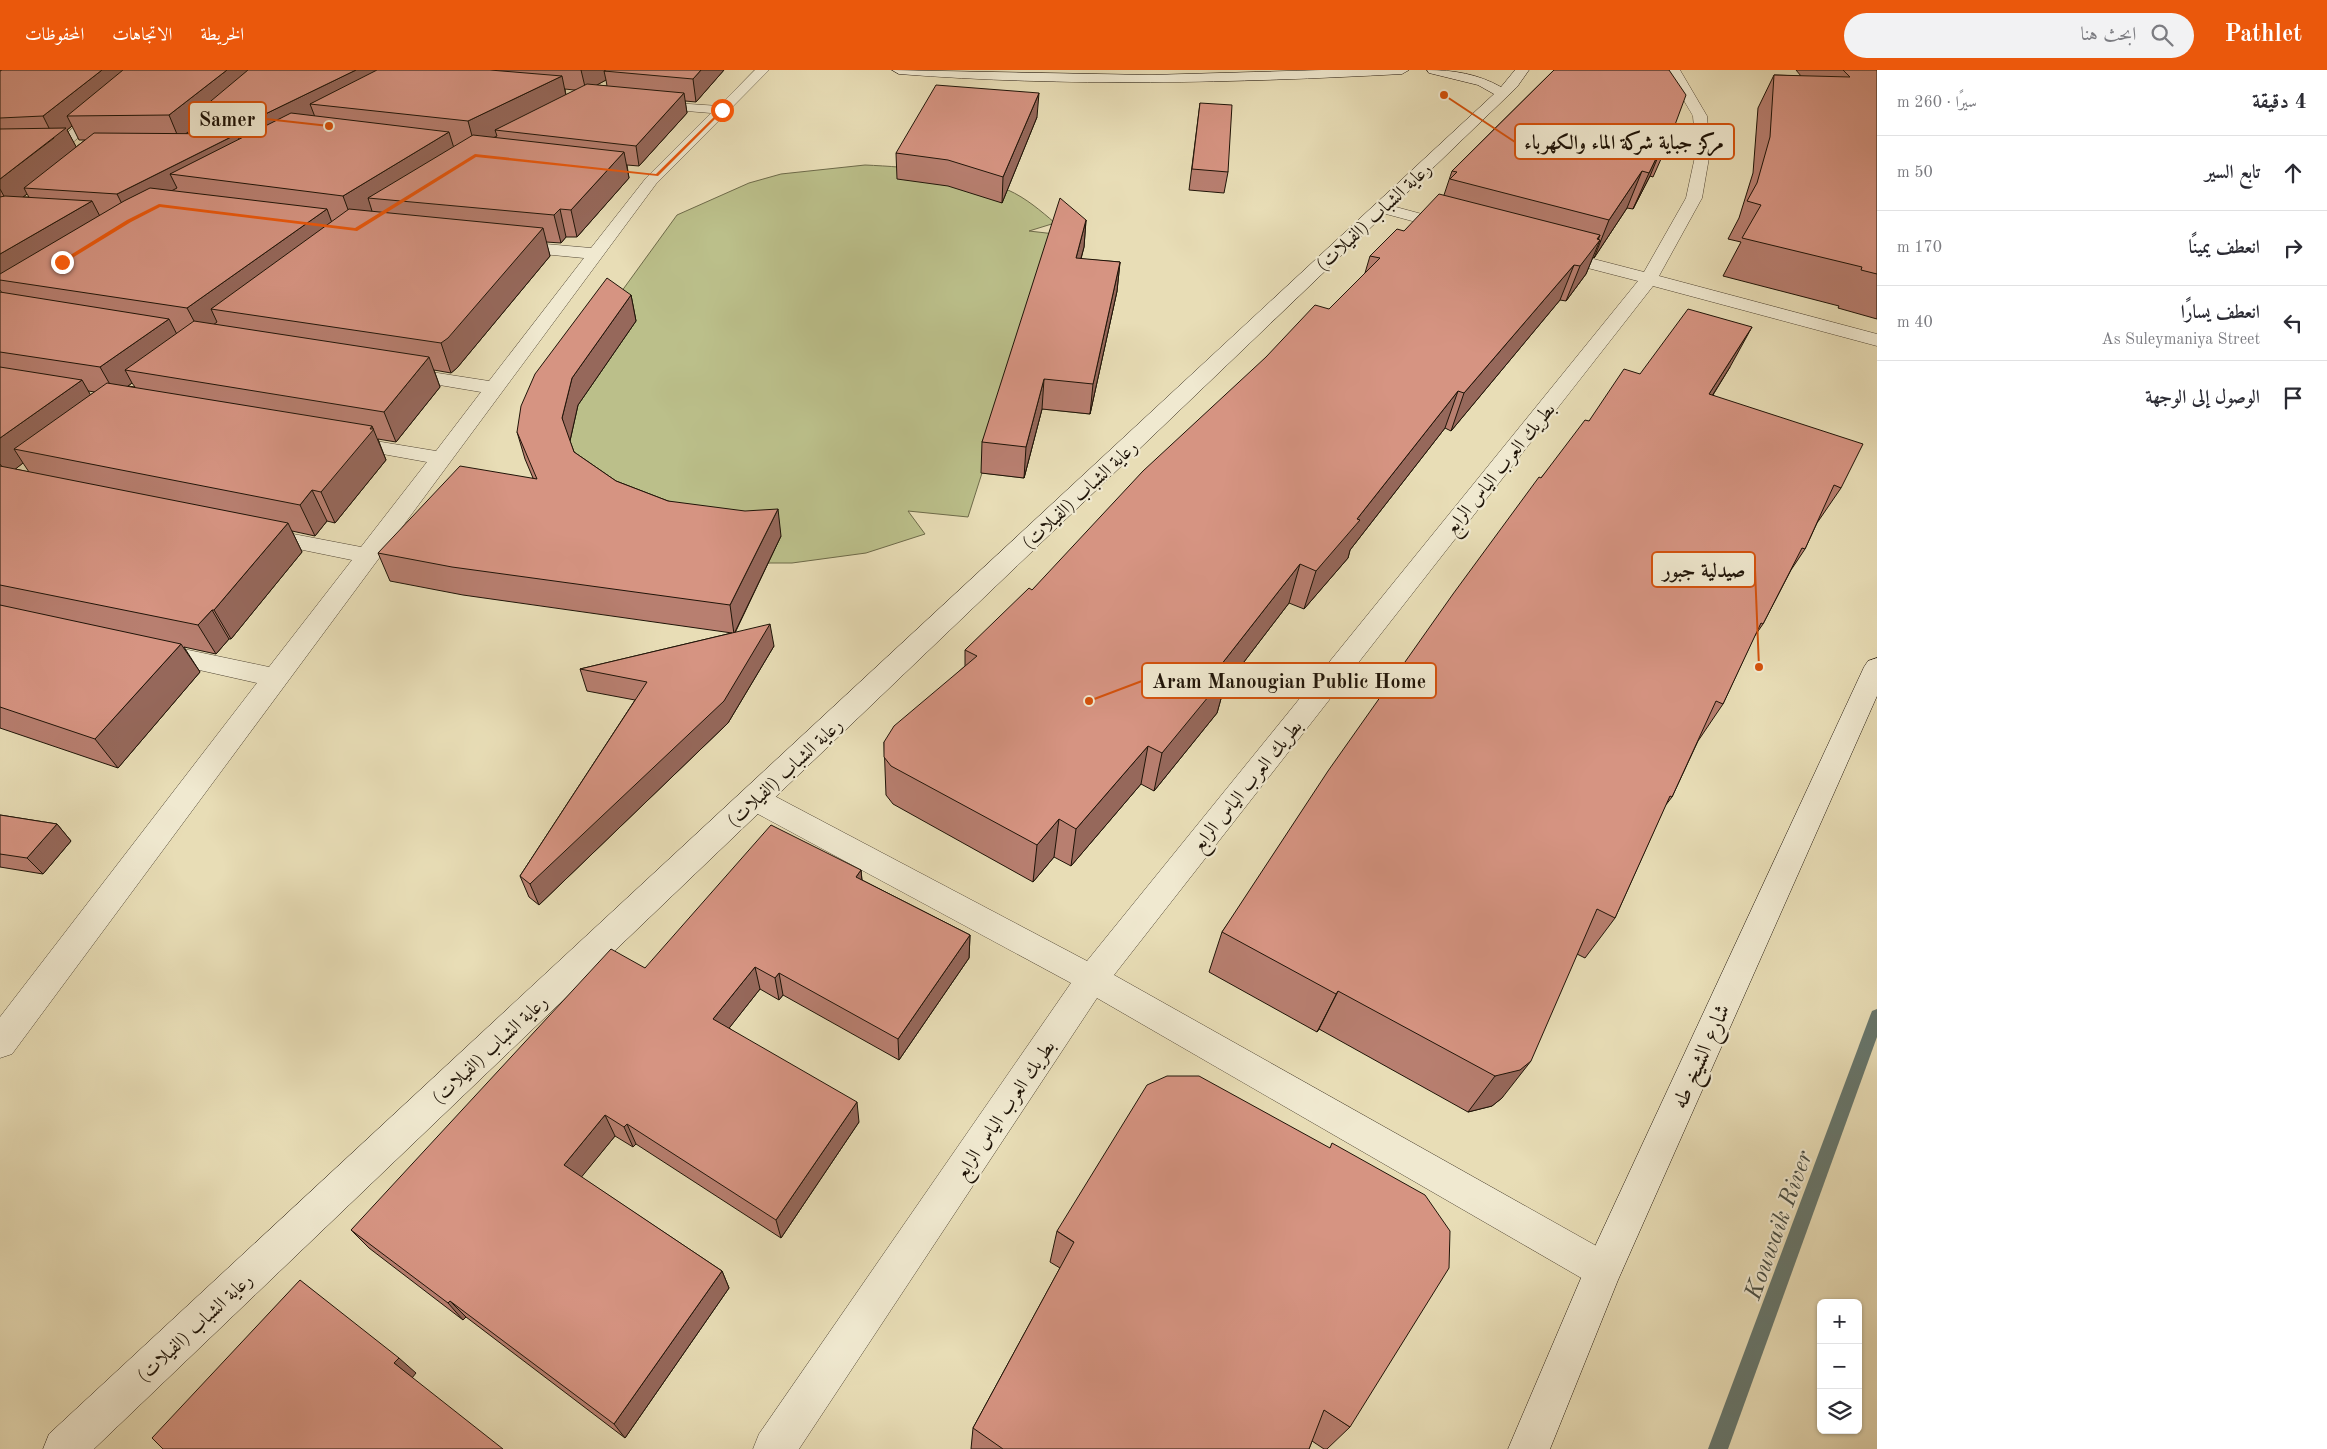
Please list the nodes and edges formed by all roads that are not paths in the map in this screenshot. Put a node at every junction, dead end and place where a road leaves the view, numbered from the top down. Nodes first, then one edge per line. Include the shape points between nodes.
1 (150, 70) edge
2 (762, 70) edge
3 (899, 70) edge
4 (1402, 70) edge
5 (1434, 70) edge
6 (1522, 70) edge
7 (1674, 70) edge
8 (1503, 93) junction
9 (635, 103) edge
10 (722, 110) junction
11 (80, 146) edge
12 (1381, 208) junction
13 (1467, 231) edge
14 (490, 244) edge
15 (1534, 249) edge
16 (596, 254) junction
17 (1649, 279) junction
18 (1877, 340) edge
19 (379, 369) edge
20 (495, 388) junction
21 (325, 438) edge
22 (442, 458) junction
23 (243, 531) edge
24 (368, 556) junction
25 (133, 648) edge
26 (1877, 666) edge
27 (276, 678) junction
28 (755, 799) junction
29 (1092, 979) junction
30 (3, 1033) edge
31 (1603, 1270) junction
32 (64, 1449) edge
33 (774, 1449) edge
34 (1529, 1449) edge

1 - 11 street via 55,146
2 - 10 street
3 - 4 street via 964,76 1113,80
5 - 8 street via 1483,82
6 - 8 street, رعاية الشباب (الفيلات)
7 - 17 street, بطريك العرب الياس الرابع via 1700,116 1703,152 1694,198
8 - 12 street, رعاية الشباب (الفيلات)
9 - 10 street
10 - 16 street via 648,174
12 - 13 street
12 - 28 street, رعاية الشباب (الفيلات)
14 - 16 street
15 - 17 street
16 - 20 street
17 - 18 street
17 - 29 street, بطريك العرب الياس الرابع
19 - 20 street
20 - 22 street
21 - 22 street
22 - 24 street
23 - 24 street
24 - 27 street
25 - 27 street
26 - 31 street, شارع الشيخ طه
27 - 30 street
28 - 29 street
28 - 32 street, رعاية الشباب (الفيلات)
29 - 31 street
29 - 33 street, بطريك العرب الياس الرابع
31 - 34 street, شارع الشيخ طه

